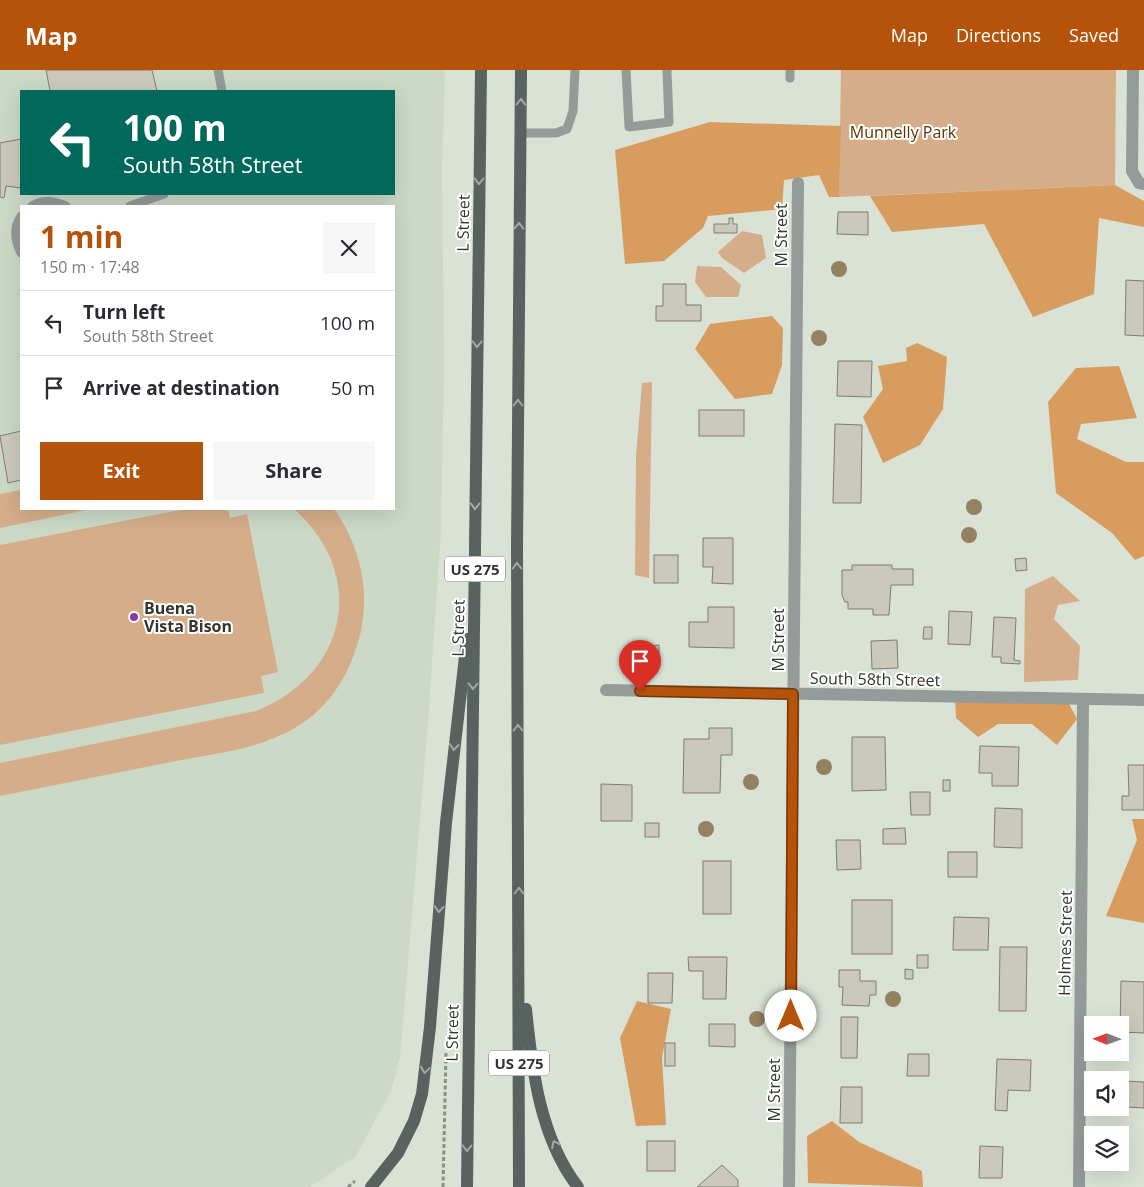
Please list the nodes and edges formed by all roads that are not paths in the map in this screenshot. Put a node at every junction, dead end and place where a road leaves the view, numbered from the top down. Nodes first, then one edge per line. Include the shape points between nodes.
1 (218, 70) edge
2 (481, 70) edge
3 (521, 70) edge
4 (575, 70) edge
5 (626, 70) edge
6 (667, 70) edge
7 (1132, 70) edge
8 (222, 90) edge
9 (520, 133) junction
10 (1139, 181) edge
11 (798, 183) dead end
12 (161, 195) edge
13 (35, 205) edge
14 (64, 205) edge
15 (133, 205) edge
16 (20, 219) edge
17 (20, 250) edge
18 (475, 577) junction
19 (606, 690) dead end
20 (793, 694) junction
21 (1083, 699) junction
22 (1144, 700) edge
23 (519, 939) junction
24 (371, 1187) edge
25 (467, 1187) edge
26 (519, 1187) edge
27 (578, 1187) edge
28 (789, 1187) edge
29 (1079, 1187) edge

1 - 8 lane
2 -> 18 main road, L Street / US 275
9 -> 3 main road, US 275
4 - 9 lane via 573,111 566,129 556,133
5 - 6 lane via 629,127 669,122
7 - 10 street via 1132,171
23 -> 9 main road, US 275
11 - 20 street, M Street
12 - 15 lane
13 - 14 lane via 46,201
16 - 17 lane via 16,231
18 -> 24 main road via 446,823 422,1094 414,1121 398,1153
18 -> 25 main road, L Street / US 275
19 - 20 street, South 58th Street
20 - 21 street, South 58th Street
20 - 28 street, M Street
21 - 22 street, South 58th Street
21 - 29 street, Holmes Street
23 - 26 main road, US 275
27 -> 23 main road via 548,1128 535,1083

